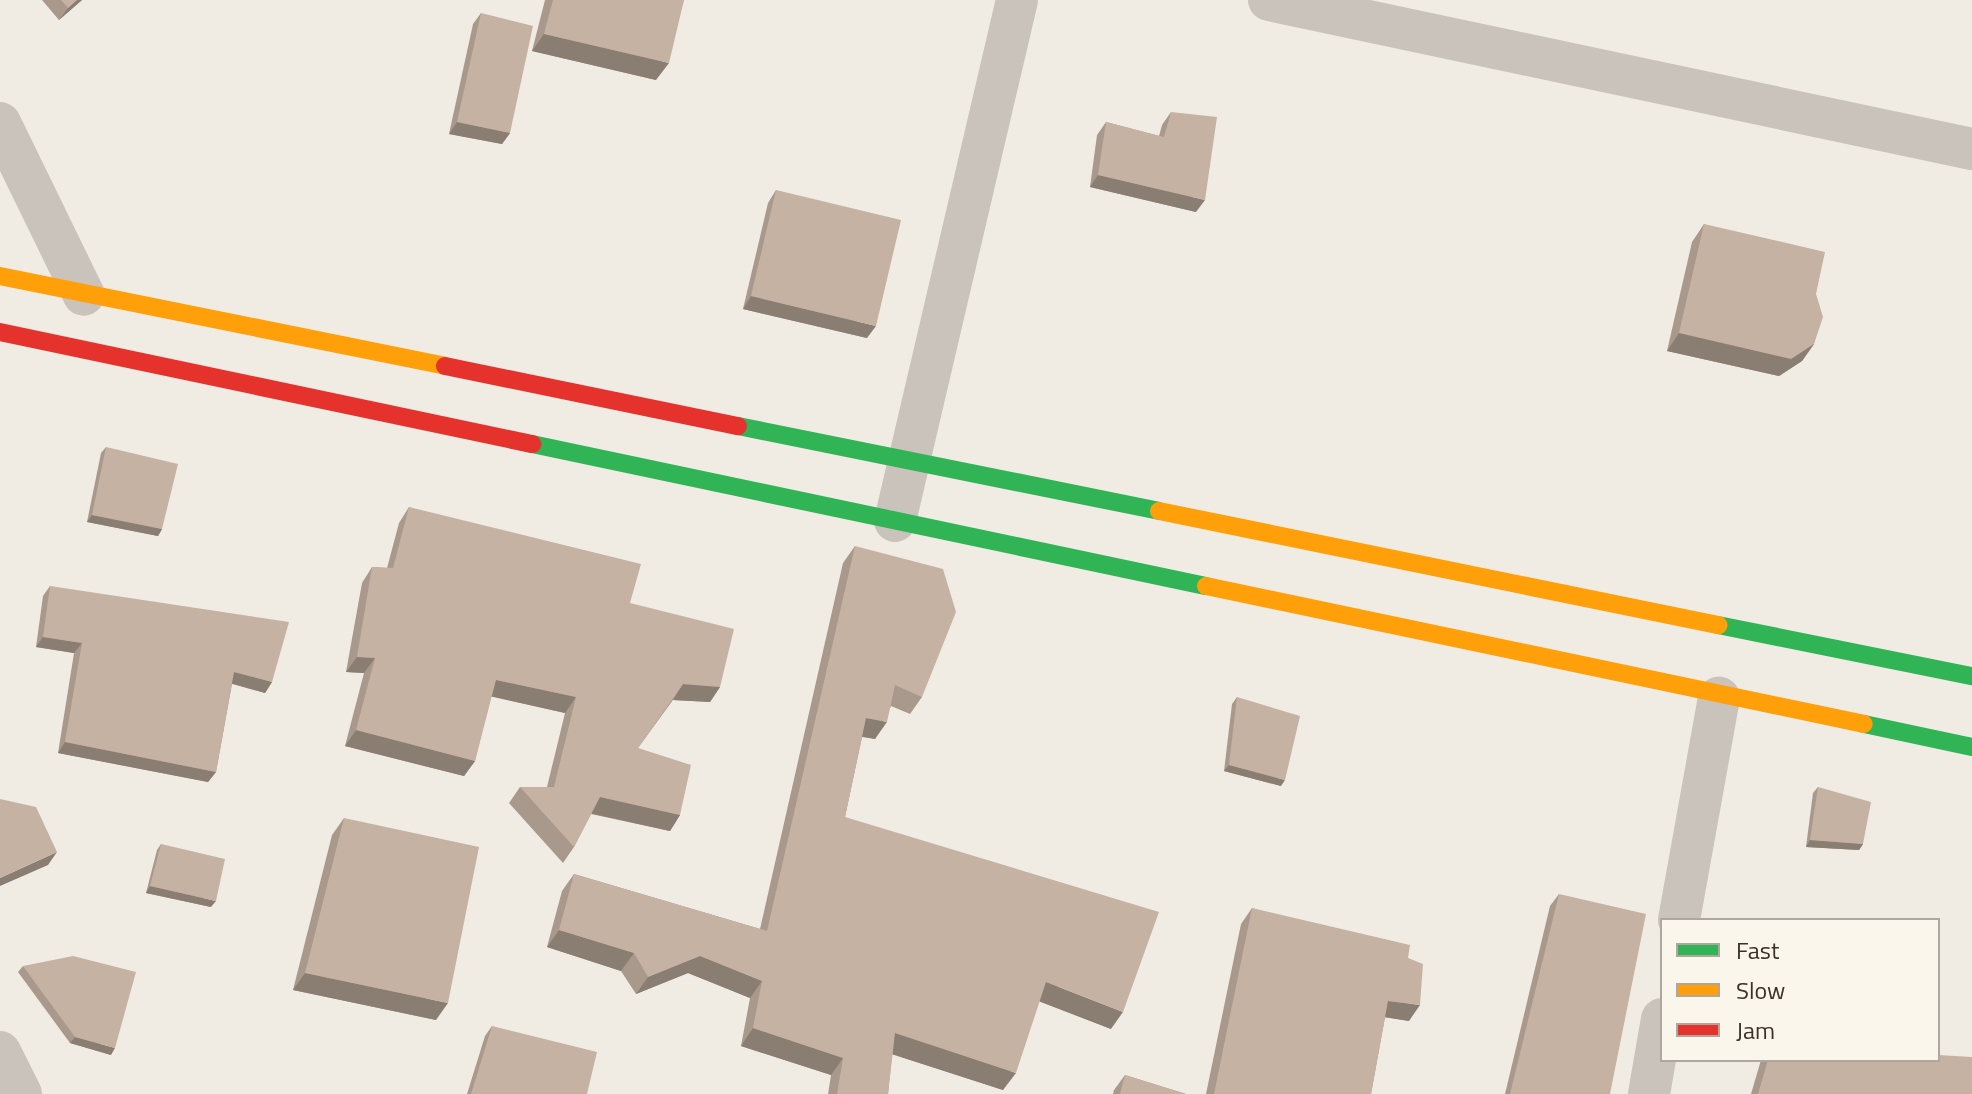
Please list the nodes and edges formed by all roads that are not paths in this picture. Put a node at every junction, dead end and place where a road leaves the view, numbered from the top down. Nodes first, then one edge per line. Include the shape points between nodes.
1 (1017, 0) edge
2 (1269, 0) edge
3 (0, 123) edge
4 (1972, 149) edge
5 (0, 276) edge
6 (84, 295) junction
7 (0, 332) edge
8 (908, 457) junction
9 (895, 521) junction
10 (1972, 676) edge
11 (1719, 698) junction
12 (1972, 747) edge
13 (1679, 918) edge
14 (1660, 1031) edge
15 (0, 1052) edge
16 (21, 1094) edge
17 (1649, 1094) edge

1 - 8 street
2 - 4 street
3 - 6 street
5 - 6 street
6 - 8 street
7 - 9 street
8 - 9 street
8 - 10 street
9 - 11 street
11 - 12 street
11 - 13 street
14 - 17 street
15 - 16 street

